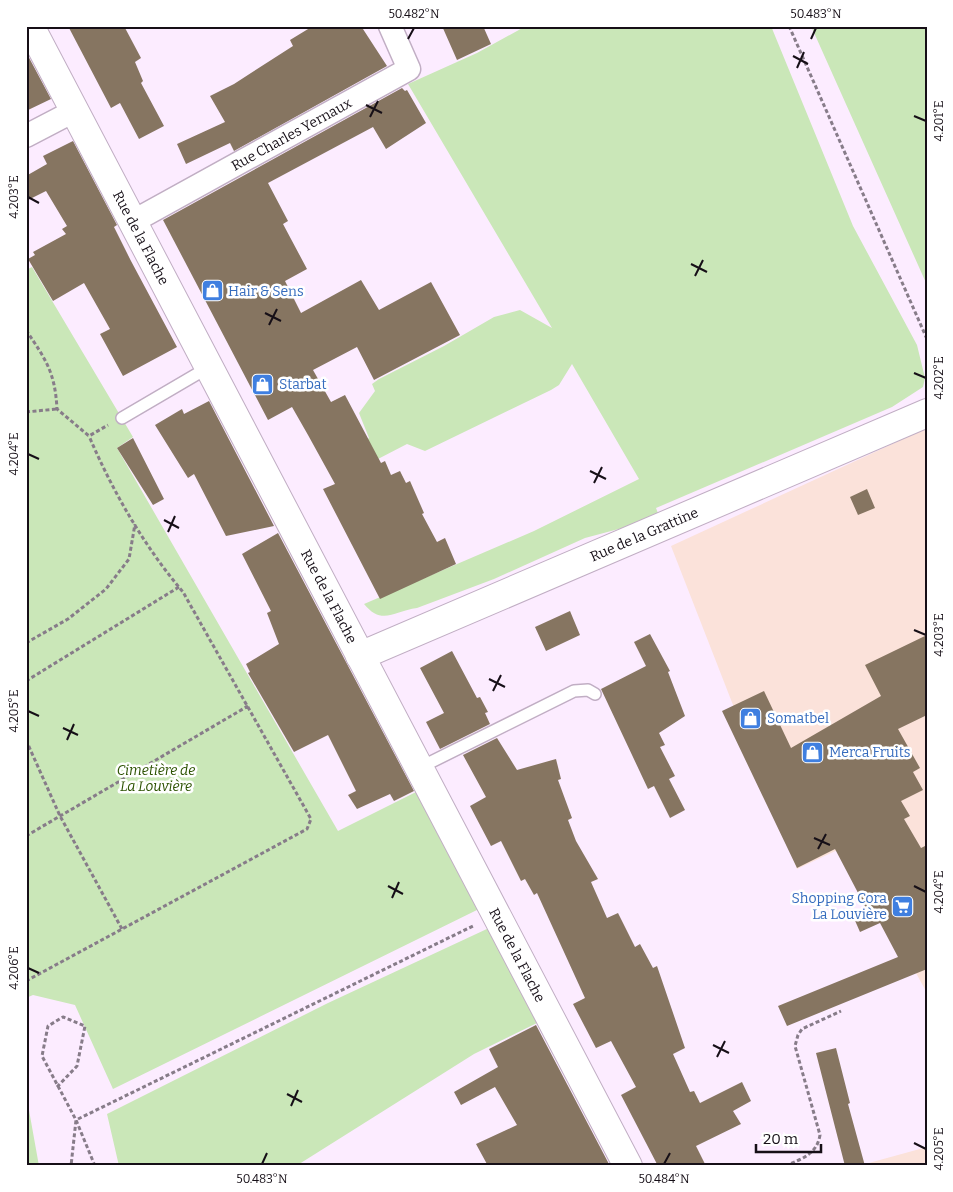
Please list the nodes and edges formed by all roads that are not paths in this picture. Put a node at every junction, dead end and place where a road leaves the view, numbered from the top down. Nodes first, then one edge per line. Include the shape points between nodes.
1 (30, 26) edge
2 (390, 26) edge
3 (74, 111) junction
4 (26, 136) edge
5 (132, 222) junction
6 (209, 366) junction
7 (927, 413) edge
8 (122, 418) road end
9 (360, 656) junction
10 (595, 694) dead end
11 (420, 768) junction
12 (628, 1166) edge

1 - 3 street, Rue de la Flache
2 - 5 street, Rue Charles Yernaux via 409,69
3 - 4 street
3 - 5 street, Rue de la Flache
5 - 6 street, Rue de la Flache
6 - 8 lane
6 - 9 street, Rue de la Flache
7 - 9 street, Rue de la Grattine
9 - 11 street, Rue de la Flache
10 - 11 lane via 588,690 574,691
11 - 12 street, Rue de la Flache

